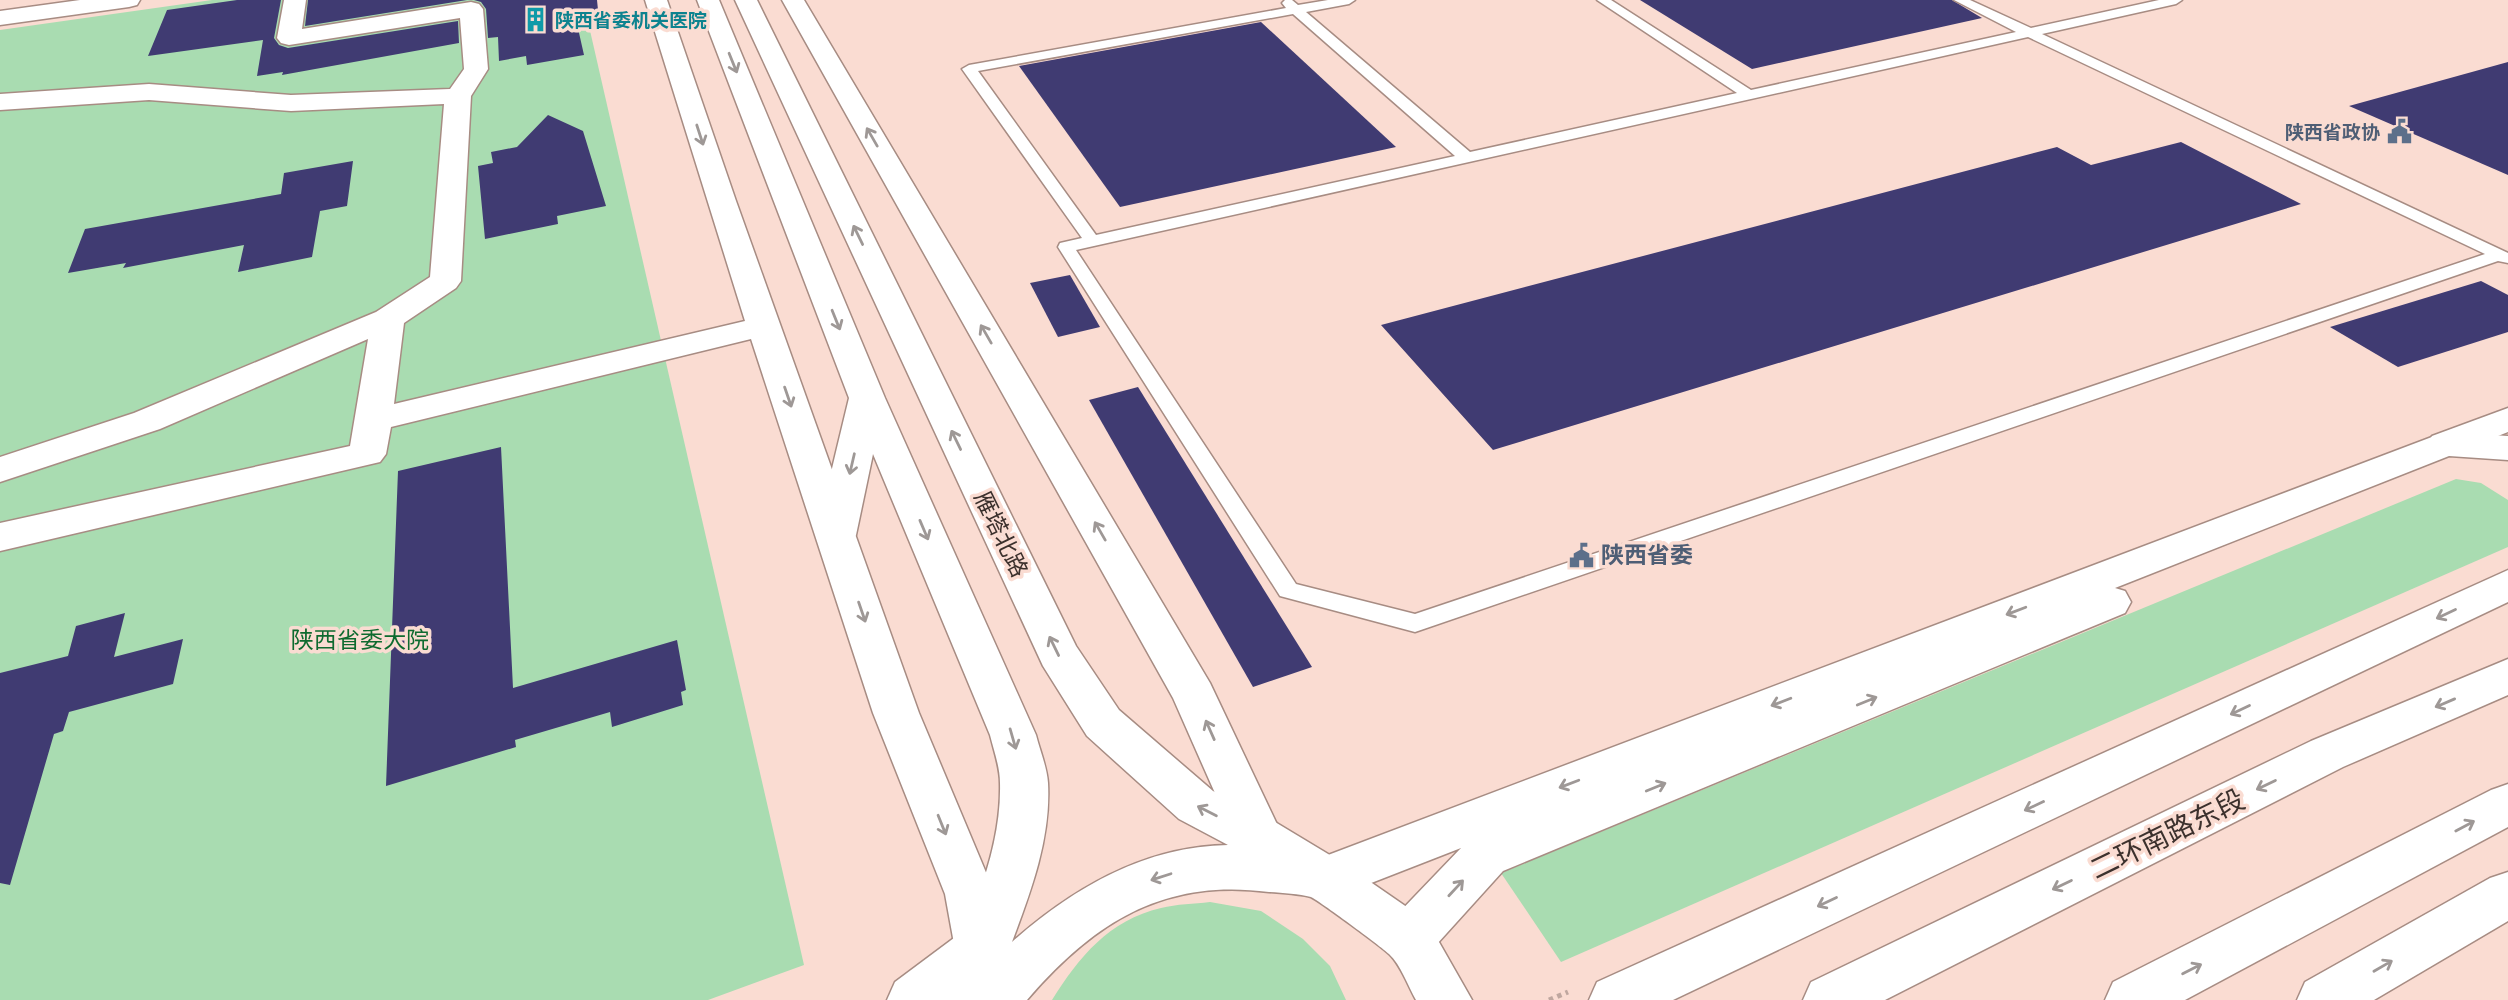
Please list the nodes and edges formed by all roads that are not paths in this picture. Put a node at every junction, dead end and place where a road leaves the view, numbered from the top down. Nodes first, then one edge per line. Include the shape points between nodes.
1 (129, 0) edge
2 (295, 0) edge
3 (656, 0) edge
4 (708, 0) edge
5 (746, 0) edge
6 (793, 0) edge
7 (1349, 0) edge
8 (1603, 0) edge
9 (1960, 0) edge
10 (2176, 0) edge
11 (1290, 5) edge
12 (0, 18) edge
13 (2030, 33) junction
14 (1749, 95) junction
15 (458, 96) junction
16 (0, 102) edge
17 (1466, 157) junction
18 (1091, 241) junction
19 (2504, 257) edge
20 (388, 319) junction
21 (764, 326) junction
22 (867, 398) junction
23 (2508, 419) edge
24 (374, 420) junction
25 (2445, 444) junction
26 (2508, 448) edge
27 (0, 470) edge
28 (2508, 470) edge
29 (835, 535) junction
30 (0, 537) edge
31 (2508, 585) edge
32 (2508, 676) edge
33 (2508, 804) edge
34 (1258, 837) junction
35 (1325, 879) junction
36 (2508, 894) edge
37 (1409, 938) junction
38 (981, 949) junction
39 (914, 1000) edge
40 (963, 1000) edge
41 (993, 1000) edge
42 (1445, 1000) edge
43 (1616, 1000) edge
44 (1830, 1000) edge
45 (2132, 1000) edge
46 (2324, 1000) edge

1 - 12 main road
2 - 15 main road via 289,38 471,9 476,69
3 -> 21 main road
4 -> 22 main road
34 -> 5 main road, 雁塔北路 via 1196,806 1103,723 1058,654
34 -> 6 main road via 1194,695
7 - 11 lane
8 - 14 lane
9 - 13 lane
10 - 13 lane
11 - 17 lane
11 - 18 lane via 969,69
13 - 14 lane
13 - 19 lane
14 - 17 lane
15 - 16 main road via 291,103 149,92
15 - 20 main road via 445,281
17 - 18 lane
18 - 19 lane via 1066,247 1288,590 1415,623
20 - 24 main road
20 - 27 main road via 147,422
21 - 24 main road
21 -> 29 main road
22 -> 29 main road
22 -> 38 main road via 1013,735 1024,782 1019,848
23 - 25 main road
24 - 30 main road via 367,454
25 - 26 main road
25 -> 35 main road
37 -> 28 main road via 1485,856 2456,462 2488,463
29 -> 38 main road via 909,746 970,894
31 -> 43 main road
32 -> 44 main road, 二环南路东段 via 2327,754
45 -> 33 main road
34 - 35 main road, 雁塔北路
35 - 37 main road, 雁塔北路
35 -> 41 main road via 1229,866 1181,871 1135,885 1061,933 1018,968
46 -> 36 main road
37 - 42 main road
38 - 39 main road
38 - 40 main road

